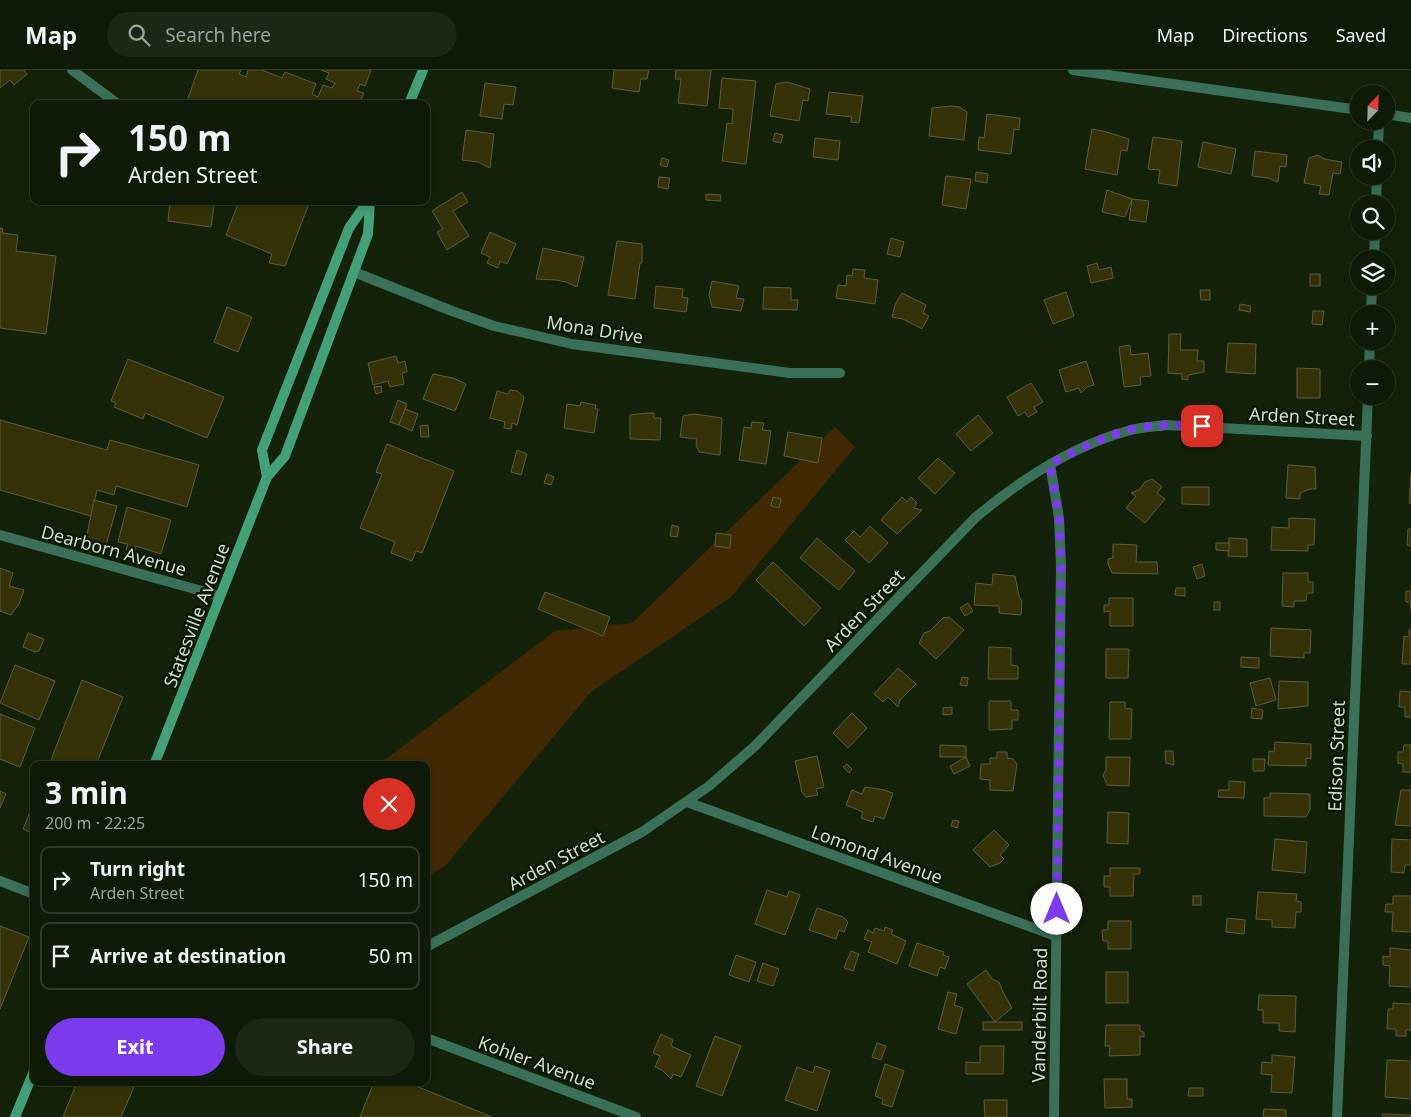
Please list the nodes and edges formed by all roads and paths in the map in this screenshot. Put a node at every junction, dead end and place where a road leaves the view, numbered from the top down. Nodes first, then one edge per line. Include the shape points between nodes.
1 (72, 70) edge
2 (423, 70) edge
3 (1073, 70) edge
4 (113, 100) edge
5 (411, 100) edge
6 (1350, 109) edge
7 (1395, 115) edge
8 (1411, 118) edge
9 (366, 205) edge
10 (369, 205) edge
11 (354, 272) junction
12 (840, 373) dead end
13 (1368, 405) edge
14 (1367, 436) junction
15 (1050, 464) junction
16 (267, 477) junction
17 (0, 535) edge
18 (220, 596) junction
19 (156, 761) edge
20 (687, 802) junction
21 (0, 881) edge
22 (30, 892) edge
23 (1056, 936) junction
24 (430, 945) edge
25 (430, 1040) edge
26 (30, 1081) edge
27 (15, 1117) edge
28 (636, 1117) edge
29 (1054, 1117) edge
30 (1337, 1117) edge

1 - 4 street
2 - 5 main road
3 - 6 street
7 - 8 street
9 - 16 main road, Statesville Avenue via 349,228 262,450
10 - 11 main road, Statesville Avenue via 368,234
11 - 12 street, Mona Drive via 494,326 572,344 790,372
11 - 16 main road, Statesville Avenue via 284,456
13 - 14 street, Edison Street
14 - 15 street, Arden Street via 1165,425 1132,429 1101,439
14 - 30 street, Edison Street
15 - 20 street, Arden Street via 1006,492 975,518 754,746
15 - 23 street, Vanderbilt Road via 1059,518 1061,565
16 - 18 main road, Statesville Avenue
17 - 18 street, Dearborn Avenue
18 - 19 main road, Statesville Avenue
20 - 23 street, Lomond Avenue
20 - 24 street, Arden Street via 642,832
21 - 22 street
23 - 29 street, Vanderbilt Road
25 - 28 street, Kohler Avenue
26 - 27 main road

